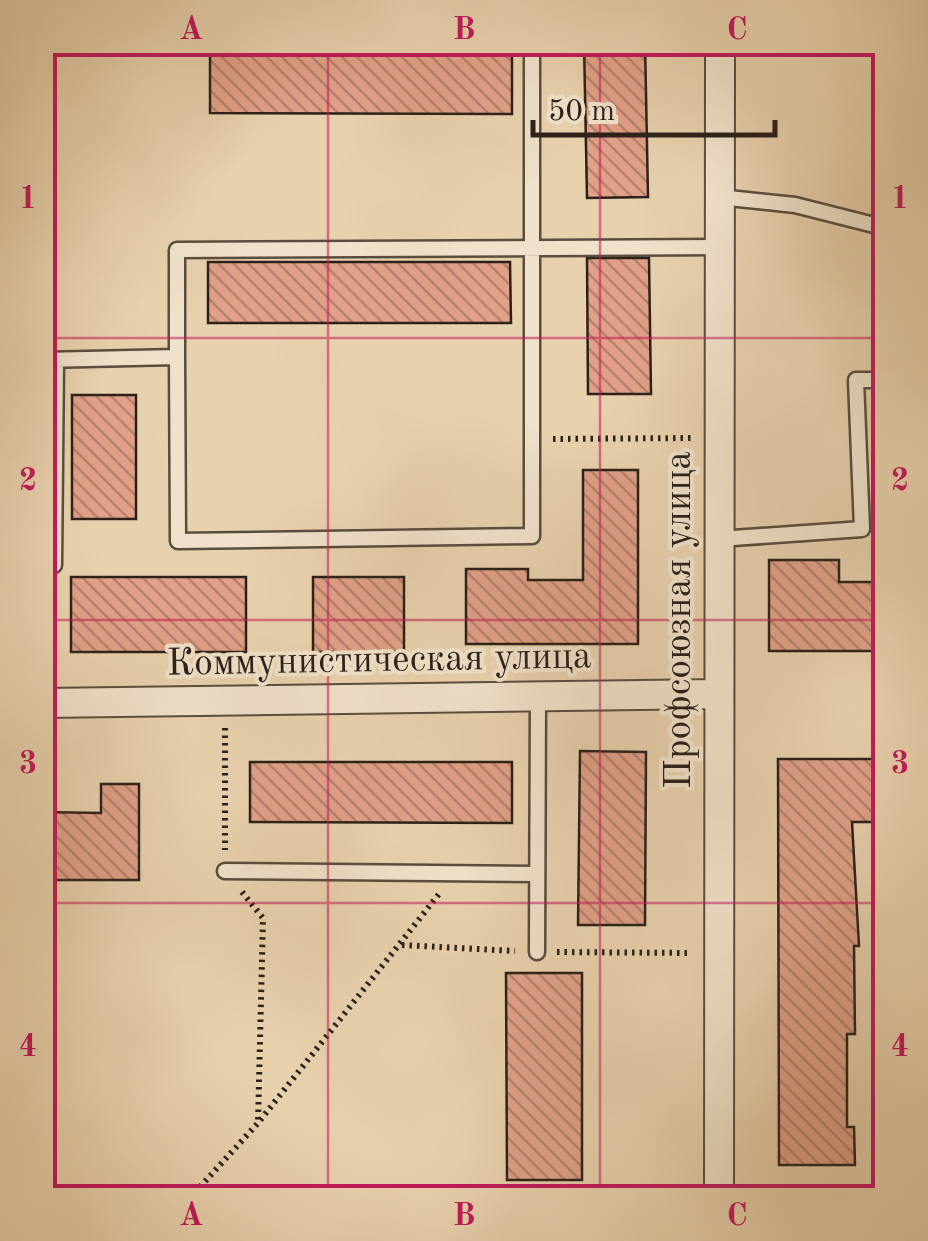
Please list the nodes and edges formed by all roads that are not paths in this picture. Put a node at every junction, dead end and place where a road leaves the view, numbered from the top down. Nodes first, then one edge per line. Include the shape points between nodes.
1 (532, 42) edge
2 (720, 42) edge
3 (719, 196) junction
4 (886, 228) edge
5 (533, 247) junction
6 (719, 248) junction
7 (177, 358) junction
8 (49, 360) edge
9 (886, 380) edge
10 (718, 539) junction
11 (48, 566) edge
12 (717, 694) junction
13 (538, 697) junction
14 (48, 702) edge
15 (225, 871) road end
16 (537, 874) junction
17 (536, 952) dead end
18 (719, 1198) edge

1 - 5 lane
2 - 3 street, Профсоюзная улица
3 - 4 lane via 795,205
3 - 6 street, Профсоюзная улица
5 - 6 lane
5 - 7 lane via 177,250
5 - 7 lane via 532,536 178,541
6 - 10 street, Профсоюзная улица
7 - 8 lane
8 - 11 lane
9 - 10 lane via 856,380 862,529
10 - 12 street, Профсоюзная улица
12 - 13 street, Коммунистическая улица
12 - 18 street, Профсоюзная улица
13 - 14 street, Коммунистическая улица
13 - 16 lane
15 - 16 lane
16 - 17 lane

